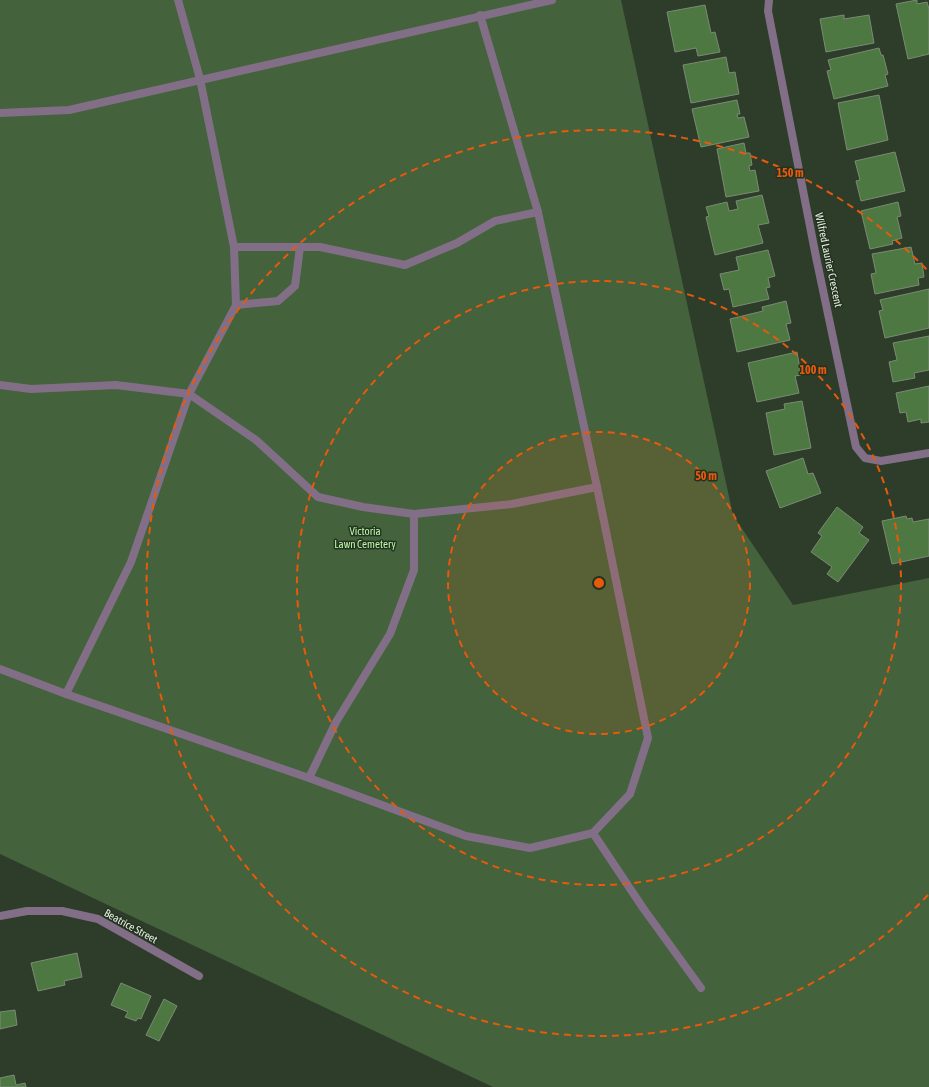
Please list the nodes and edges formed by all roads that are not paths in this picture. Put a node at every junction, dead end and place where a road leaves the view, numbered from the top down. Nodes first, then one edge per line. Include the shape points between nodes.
1 (178, 0) edge
2 (552, 0) edge
3 (770, 0) edge
4 (480, 15) junction
5 (200, 79) junction
6 (0, 113) edge
7 (538, 212) junction
8 (234, 247) junction
9 (300, 247) junction
10 (236, 304) junction
11 (0, 385) edge
12 (189, 394) junction
13 (929, 453) edge
14 (597, 487) junction
15 (414, 514) junction
16 (0, 669) edge
17 (66, 694) junction
18 (309, 778) junction
19 (593, 833) junction
20 (0, 916) edge
21 (199, 976) dead end
22 (701, 988) dead end

1 - 5 street
2 - 4 street
3 - 13 street, Wilfred Laurier Crescent via 768,11 856,446 865,458 881,461
4 - 5 street
4 - 7 street
5 - 6 street via 70,110
5 - 8 street
7 - 9 street via 495,221 457,243 405,264 320,247
7 - 14 street
8 - 9 street
8 - 10 street
9 - 10 street via 295,286 278,301
10 - 12 street
11 - 12 street via 31,389 116,385
12 - 15 street via 256,440 318,497 363,507
12 - 17 street via 131,562
14 - 15 street via 512,504
14 - 19 street via 648,738 630,794
15 - 18 street via 414,570 390,634 336,722
16 - 17 street
17 - 18 street
18 - 19 street via 466,836 530,848
19 - 22 street
20 - 21 street, Beatrice Street via 27,911 62,911 98,919

